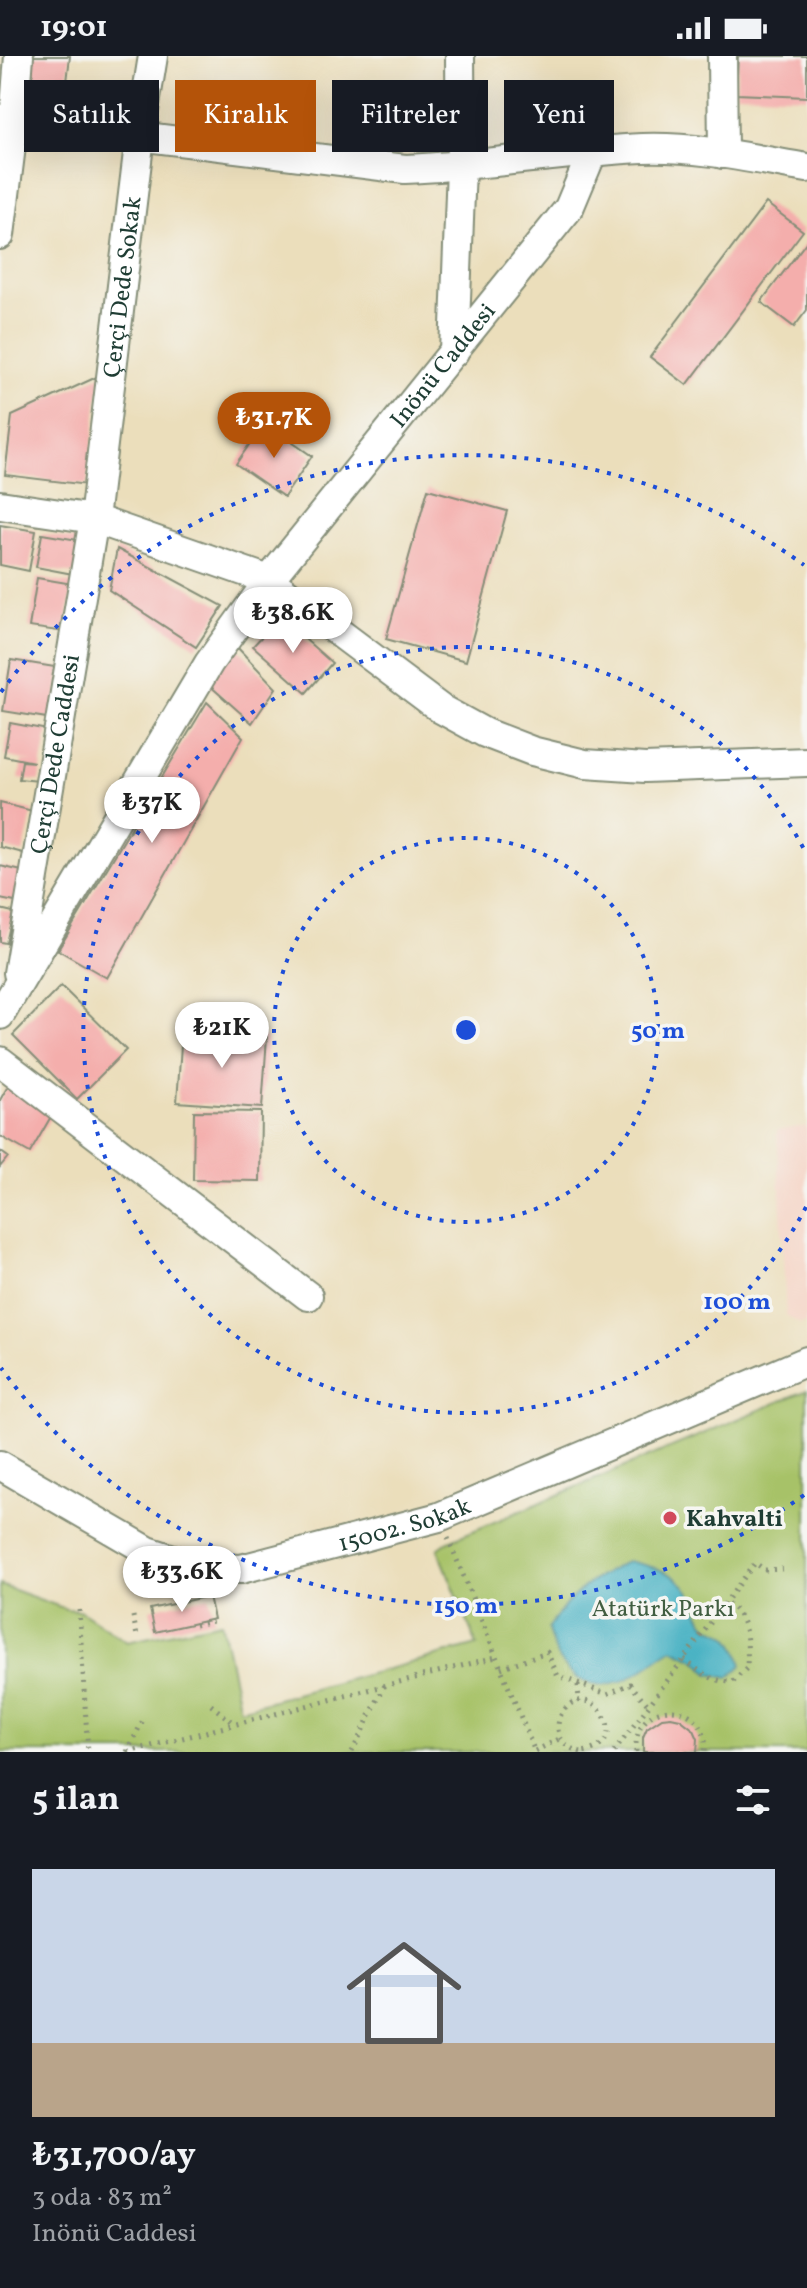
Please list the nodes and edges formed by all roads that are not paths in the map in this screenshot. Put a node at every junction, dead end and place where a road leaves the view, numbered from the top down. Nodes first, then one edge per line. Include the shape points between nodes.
1 (19, 56) edge
2 (153, 56) edge
3 (460, 56) edge
4 (722, 56) edge
5 (149, 80) edge
6 (7, 121) edge
7 (159, 138) edge
8 (138, 152) edge
9 (592, 153) junction
10 (723, 154) junction
11 (461, 167) junction
12 (807, 168) edge
13 (0, 235) edge
14 (454, 352) junction
15 (0, 505) edge
16 (94, 519) junction
17 (269, 580) junction
18 (807, 762) edge
19 (15, 989) junction
20 (0, 1015) edge
21 (0, 1061) edge
22 (308, 1296) dead end
23 (807, 1361) edge
24 (0, 1465) edge

1 - 6 street
2 - 5 street, Çerçi Dede Sokak
3 - 11 street
4 - 10 street
6 - 13 street
7 - 11 street via 405,169
8 - 16 street, Çerçi Dede Sokak
9 - 10 street via 645,148
9 - 11 street
9 - 14 street, Inönü Caddesi via 569,208
10 - 12 street
11 - 14 street
14 - 17 street, Inönü Caddesi
15 - 16 street
16 - 17 street
16 - 19 street, Çerçi Dede Caddesi
17 - 18 street via 441,709 532,751 585,764 645,768
17 - 19 street, Inönü Caddesi via 209,663
19 - 20 street, Inönü Caddesi
21 - 22 street
23 - 24 street, 15002. Sokak via 439,1517 241,1569 198,1567 148,1551

